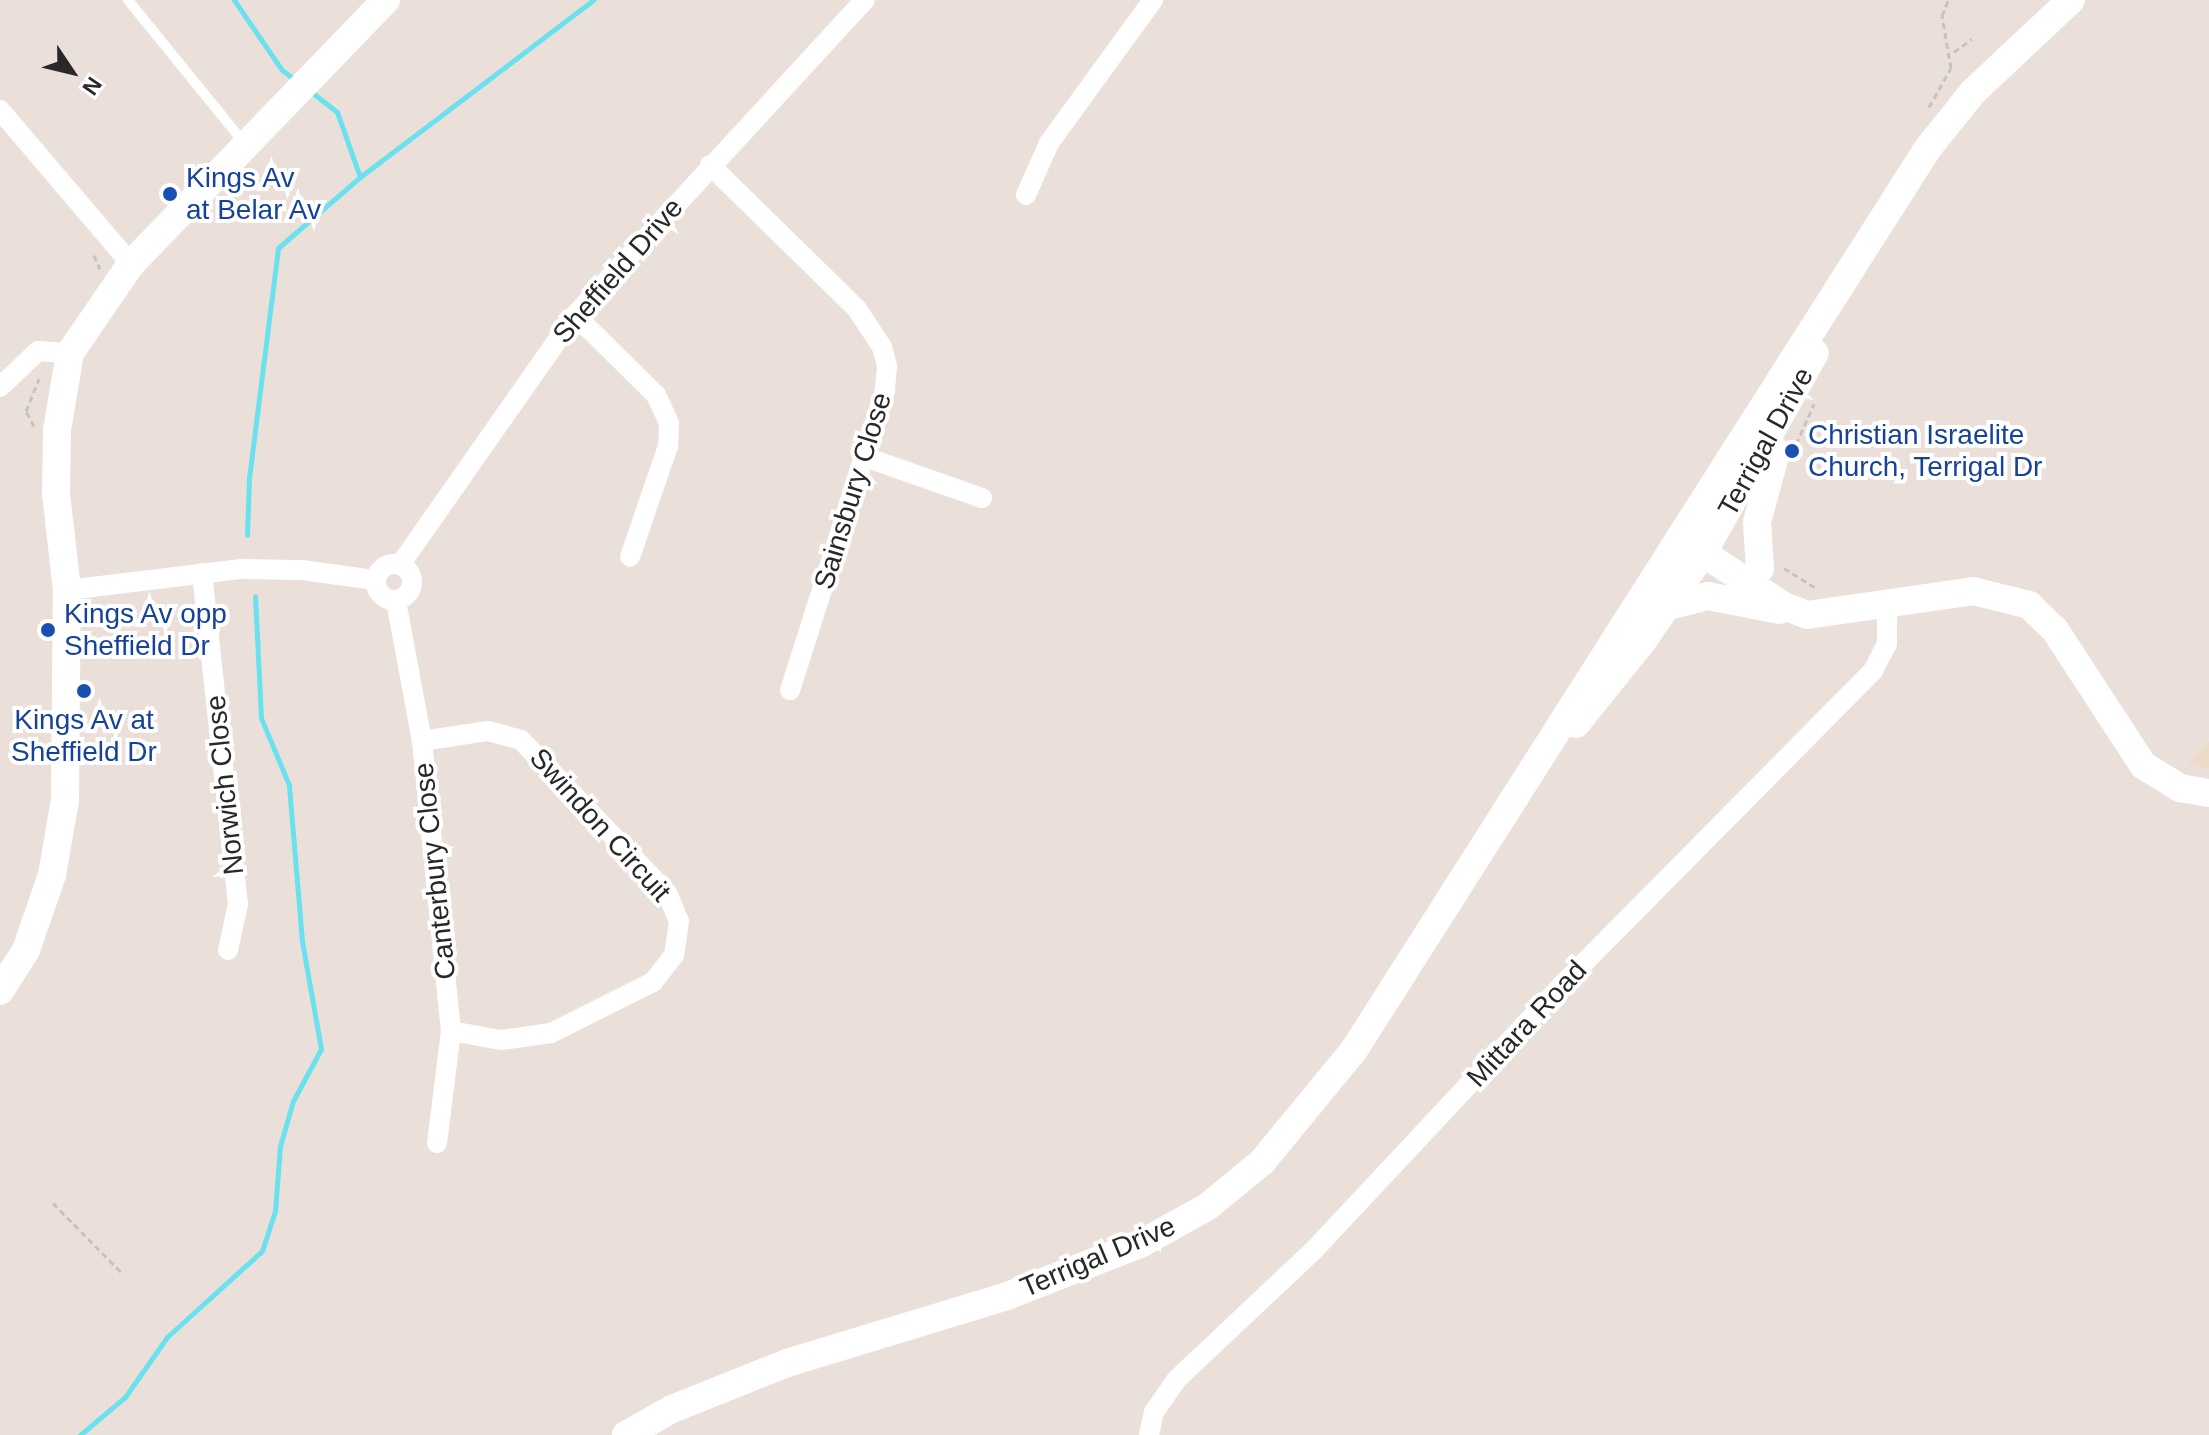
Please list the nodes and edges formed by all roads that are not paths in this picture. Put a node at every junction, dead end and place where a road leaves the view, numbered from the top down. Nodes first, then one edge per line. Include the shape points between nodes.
1 (128, 0) edge
2 (386, 0) edge
3 (865, 0) edge
4 (1153, 0) edge
5 (2071, 0) edge
6 (0, 110) edge
7 (246, 146) junction
8 (710, 165) junction
9 (1026, 195) dead end
10 (131, 264) junction
11 (575, 315) junction
12 (70, 353) junction
13 (1786, 386) junction
14 (0, 387) edge
15 (865, 457) junction
16 (982, 498) dead end
17 (1706, 544) junction
18 (630, 557) dead end
19 (400, 565) junction
20 (1760, 569) junction
21 (202, 573) junction
22 (375, 580) junction
23 (67, 590) junction
24 (396, 601) junction
25 (1669, 606) junction
26 (1887, 607) junction
27 (1795, 611) junction
28 (1830, 612) junction
29 (1598, 661) junction
30 (790, 690) dead end
31 (422, 741) junction
32 (1524, 785) junction
33 (2209, 793) edge
34 (228, 950) dead end
35 (0, 991) edge
36 (451, 1031) junction
37 (437, 1143) dead end
38 (626, 1435) edge
39 (1149, 1435) edge

1 - 7 lane
2 - 7 main road
3 - 8 street, Sheffield Drive
4 - 9 street via 1049,143
5 - 13 main road, Terrigal Drive via 1985,84 1983,95 1935,154
6 - 10 street
7 - 10 main road
8 - 11 street, Sheffield Drive
8 - 15 street, Sainsbury Close via 857,309 882,347 885,391
10 - 12 main road
11 - 18 street via 656,395 669,423 668,446
11 - 19 street, Sheffield Drive
12 - 14 street via 38,351
12 - 23 main road via 57,430 56,494
13 - 17 main road, Terrigal Drive
13 - 20 main road via 1762,494 1756,543
13 - 29 main road, Terrigal Drive
15 - 16 street
15 - 30 street, Sainsbury Close
17 - 20 main road
17 - 25 main road, Terrigal Drive
17 - 27 main road
17 - 29 main road via 1683,558
19 - 22 street via 384,566
19 - 24 street via 413,584
20 - 28 main road
21 - 22 street via 290,570
21 - 23 street
21 - 34 street, Norwich Close via 238,904
22 - 24 street via 381,595
23 - 35 main road via 65,800 52,875 26,950
24 - 31 street, Canterbury Close
25 - 27 main road via 1708,596
25 - 32 main road, Terrigal Drive
26 - 28 main road
26 - 33 main road via 1973,591 2029,605 2055,630 2143,765 2180,788
26 - 39 street, Mittara Road via 1887,644 1873,671 1565,982 1314,1250 1185,1371 1154,1412
27 - 28 main road
29 - 32 main road, Terrigal Drive
31 - 36 street, Canterbury Close
31 - 36 street, Swindon Circuit via 488,731 521,740 667,893 679,921 674,955 653,982 551,1033 501,1040
32 - 38 main road, Terrigal Drive via 1354,1050 1262,1162 1207,1207 1142,1243 1007,1296 787,1363 672,1409
36 - 37 street, Canterbury Close

